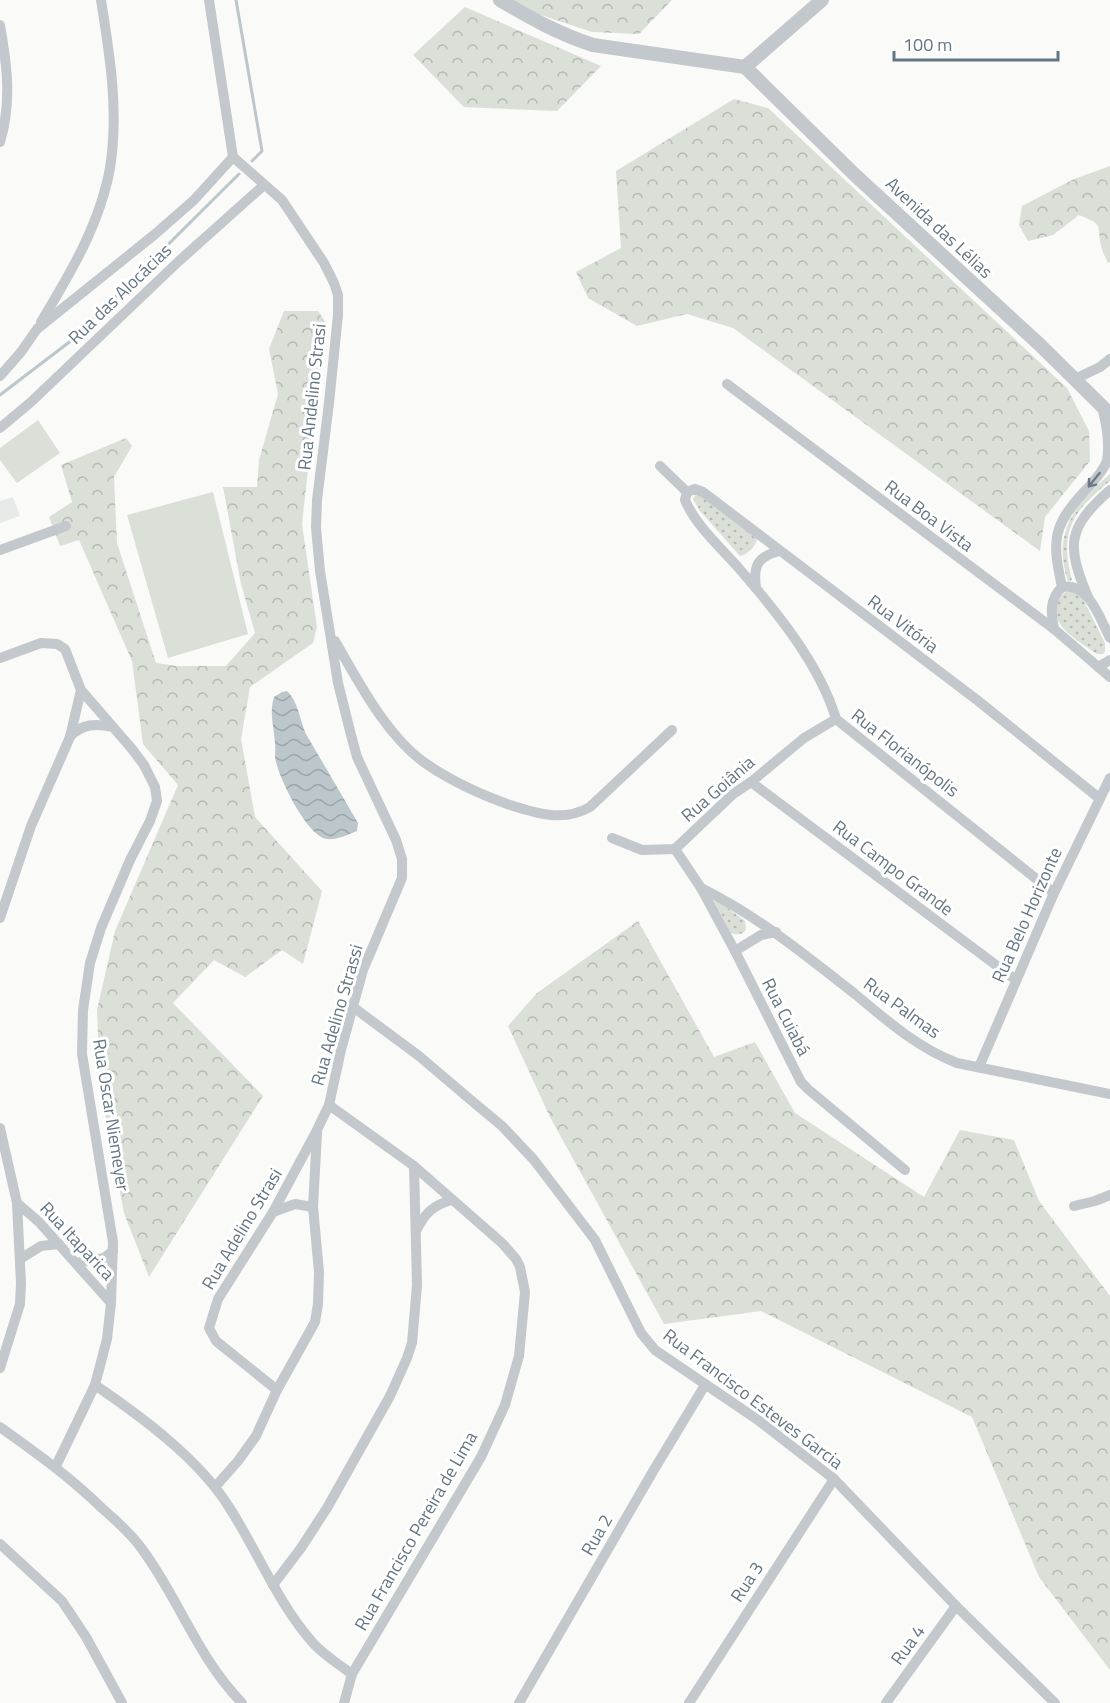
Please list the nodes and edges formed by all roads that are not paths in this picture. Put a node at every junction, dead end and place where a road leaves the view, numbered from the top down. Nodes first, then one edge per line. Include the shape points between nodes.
1 (101, 0) edge
2 (209, 0) edge
3 (500, 0) edge
4 (822, 0) edge
5 (0, 26) edge
6 (2, 55) edge
7 (746, 67) junction
8 (0, 142) edge
9 (233, 157) junction
10 (264, 185) junction
11 (69, 276) junction
12 (86, 289) junction
13 (37, 329) junction
14 (1110, 359) edge
15 (0, 376) edge
16 (1075, 379) junction
17 (727, 384) dead end
18 (1106, 410) edge
19 (0, 428) edge
20 (660, 466) dead end
21 (1110, 490) edge
22 (686, 494) junction
23 (66, 526) dead end
24 (0, 550) edge
25 (779, 551) junction
26 (1062, 587) junction
27 (756, 588) junction
28 (1088, 597) junction
29 (1054, 630) junction
30 (332, 635) junction
31 (1110, 638) edge
32 (0, 658) edge
33 (1110, 660) edge
34 (1098, 667) junction
35 (1110, 677) edge
36 (81, 690) junction
37 (836, 719) junction
38 (111, 727) junction
39 (672, 730) dead end
40 (70, 737) junction
41 (1110, 778) edge
42 (751, 782) junction
43 (1099, 798) junction
44 (612, 838) dead end
45 (675, 849) junction
46 (701, 888) junction
47 (1054, 893) junction
48 (0, 918) edge
49 (776, 932) junction
50 (735, 951) junction
51 (1016, 980) junction
52 (353, 1007) junction
53 (979, 1067) junction
54 (1110, 1094) edge
55 (329, 1105) junction
56 (0, 1128) edge
57 (317, 1130) junction
58 (414, 1166) junction
59 (905, 1170) dead end
60 (1110, 1195) edge
61 (452, 1200) junction
62 (17, 1203) junction
63 (1074, 1206) dead end
64 (313, 1207) junction
65 (273, 1212) junction
66 (416, 1231) junction
67 (59, 1244) junction
68 (113, 1251) junction
69 (20, 1259) junction
70 (76, 1263) junction
71 (111, 1303) junction
72 (0, 1368) edge
73 (705, 1384) junction
74 (95, 1385) junction
75 (277, 1390) junction
76 (0, 1427) edge
77 (56, 1466) junction
78 (834, 1479) junction
79 (215, 1487) junction
80 (0, 1544) edge
81 (273, 1585) junction
82 (956, 1606) junction
83 (352, 1674) junction
84 (122, 1703) edge
85 (242, 1703) edge
86 (344, 1703) edge
87 (519, 1703) edge
88 (689, 1703) edge
89 (886, 1703) edge
90 (1055, 1703) edge

1 - 11 street via 114,89 110,169 92,226
2 - 9 street
3 - 7 street via 540,24 593,45
4 - 7 street
5 - 6 street
6 - 8 street via 8,101
7 - 16 street, Avenida das Lélias via 856,176
9 - 10 street, Rua Andelino Strasi
9 - 12 street via 194,200
10 - 19 street, Rua das Alocácias
10 - 30 street, Rua Andelino Strasi via 282,200 295,219 324,263 338,295 316,528
11 - 12 street
11 - 13 street
12 - 13 street
13 - 15 street
14 - 16 street
16 - 18 street, Avenida das Lélias
17 - 29 street, Rua Boa Vista
18 -> 26 street via 1105,466 1068,509 1058,530 1056,552
20 - 22 street
21 - 28 street via 1089,509 1074,538 1074,560
22 - 25 street, Rua Vitória via 695,489 703,492
22 - 27 street, Rua Florianópolis via 688,508
23 - 24 street
25 - 27 street via 757,564
25 - 43 street, Rua Vitória via 977,700
26 - 28 street via 1074,587
26 - 29 street via 1053,602
27 - 37 street, Rua Florianópolis via 813,665
28 - 31 street
29 - 34 street, Rua Boa Vista
30 - 39 street via 382,717 426,764 466,787 523,809 547,815 581,812
30 - 52 street, Rua Adelino Strassi via 338,683 357,757 396,840 403,866 402,878 363,970
32 - 36 street, Rua Oscar Niemeyer via 52,642 65,649
33 - 34 street
34 - 35 street, Rua Boa Vista
36 - 38 street, Rua Oscar Niemeyer
36 - 40 street
37 - 42 street, Rua Goiânia via 804,738
37 - 47 street, Rua Florianópolis
38 - 40 street via 92,724
38 - 68 street, Rua Oscar Niemeyer via 144,765 157,801 101,928 90,963 83,1010 82,1054
40 - 48 street via 31,826
41 - 43 street, Rua Belo Horizonte
42 - 45 street, Rua Goiânia
42 - 51 street, Rua Campo Grande
43 - 47 street, Rua Belo Horizonte
44 - 45 street via 642,850
45 - 46 street, Rua Cuiabá
46 - 49 street, Rua Palmas
46 - 50 street, Rua Cuiabá
47 - 51 street, Rua Belo Horizonte
49 - 50 street via 761,934
49 - 53 street, Rua Palmas via 916,1041 957,1063
50 - 59 street, Rua Cuiabá via 801,1082
51 - 53 street, Rua Belo Horizonte
52 - 55 street, Rua Adelino Strassi
52 - 73 street, Rua Francisco Esteves Garcia via 419,1056 517,1142 595,1240 641,1333 662,1355
53 - 54 street, Rua Palmas
55 - 57 street, Rua Adelino Strassi
55 - 58 street, Rua Francisco Pereira de Lima
56 - 62 street
57 - 64 street
57 - 65 street, Rua Adelino Strasi
58 - 61 street, Rua Francisco Pereira de Lima
58 - 66 street
60 - 63 street
61 - 66 street via 429,1210
61 - 83 street, Rua Francisco Pereira de Lima via 502,1243 520,1267 525,1292 519,1356 505,1405 481,1457
62 - 67 street, Rua Itaparica
62 - 69 street
64 - 65 street via 295,1204
64 - 75 street via 319,1272 315,1322
65 - 75 street, Rua Adelino Strasi via 218,1299 209,1328 216,1341
66 - 81 street via 415,1320 402,1372 327,1508
67 - 69 street via 41,1246
67 - 70 street, Rua Itaparica
68 - 70 street via 104,1258
68 - 71 street, Rua Oscar Niemeyer
69 - 72 street via 20,1304
70 - 71 street, Rua Itaparica
71 - 74 street, Rua Oscar Niemeyer
73 - 78 street, Rua Francisco Esteves Garcia
73 - 87 street, Rua 2
74 - 77 street, Rua Oscar Niemeyer
74 - 79 street via 144,1418
75 - 79 street via 256,1436
76 - 77 street
77 - 85 street via 141,1547 210,1664
78 - 82 street, Rua Francisco Esteves Garcia
78 - 88 street, Rua 3
79 - 81 street
80 - 84 street via 62,1601
81 - 83 street via 314,1644
82 - 89 street, Rua 4
82 - 90 street, Rua Francisco Esteves Garcia
83 - 86 street, Rua Francisco Pereira de Lima

